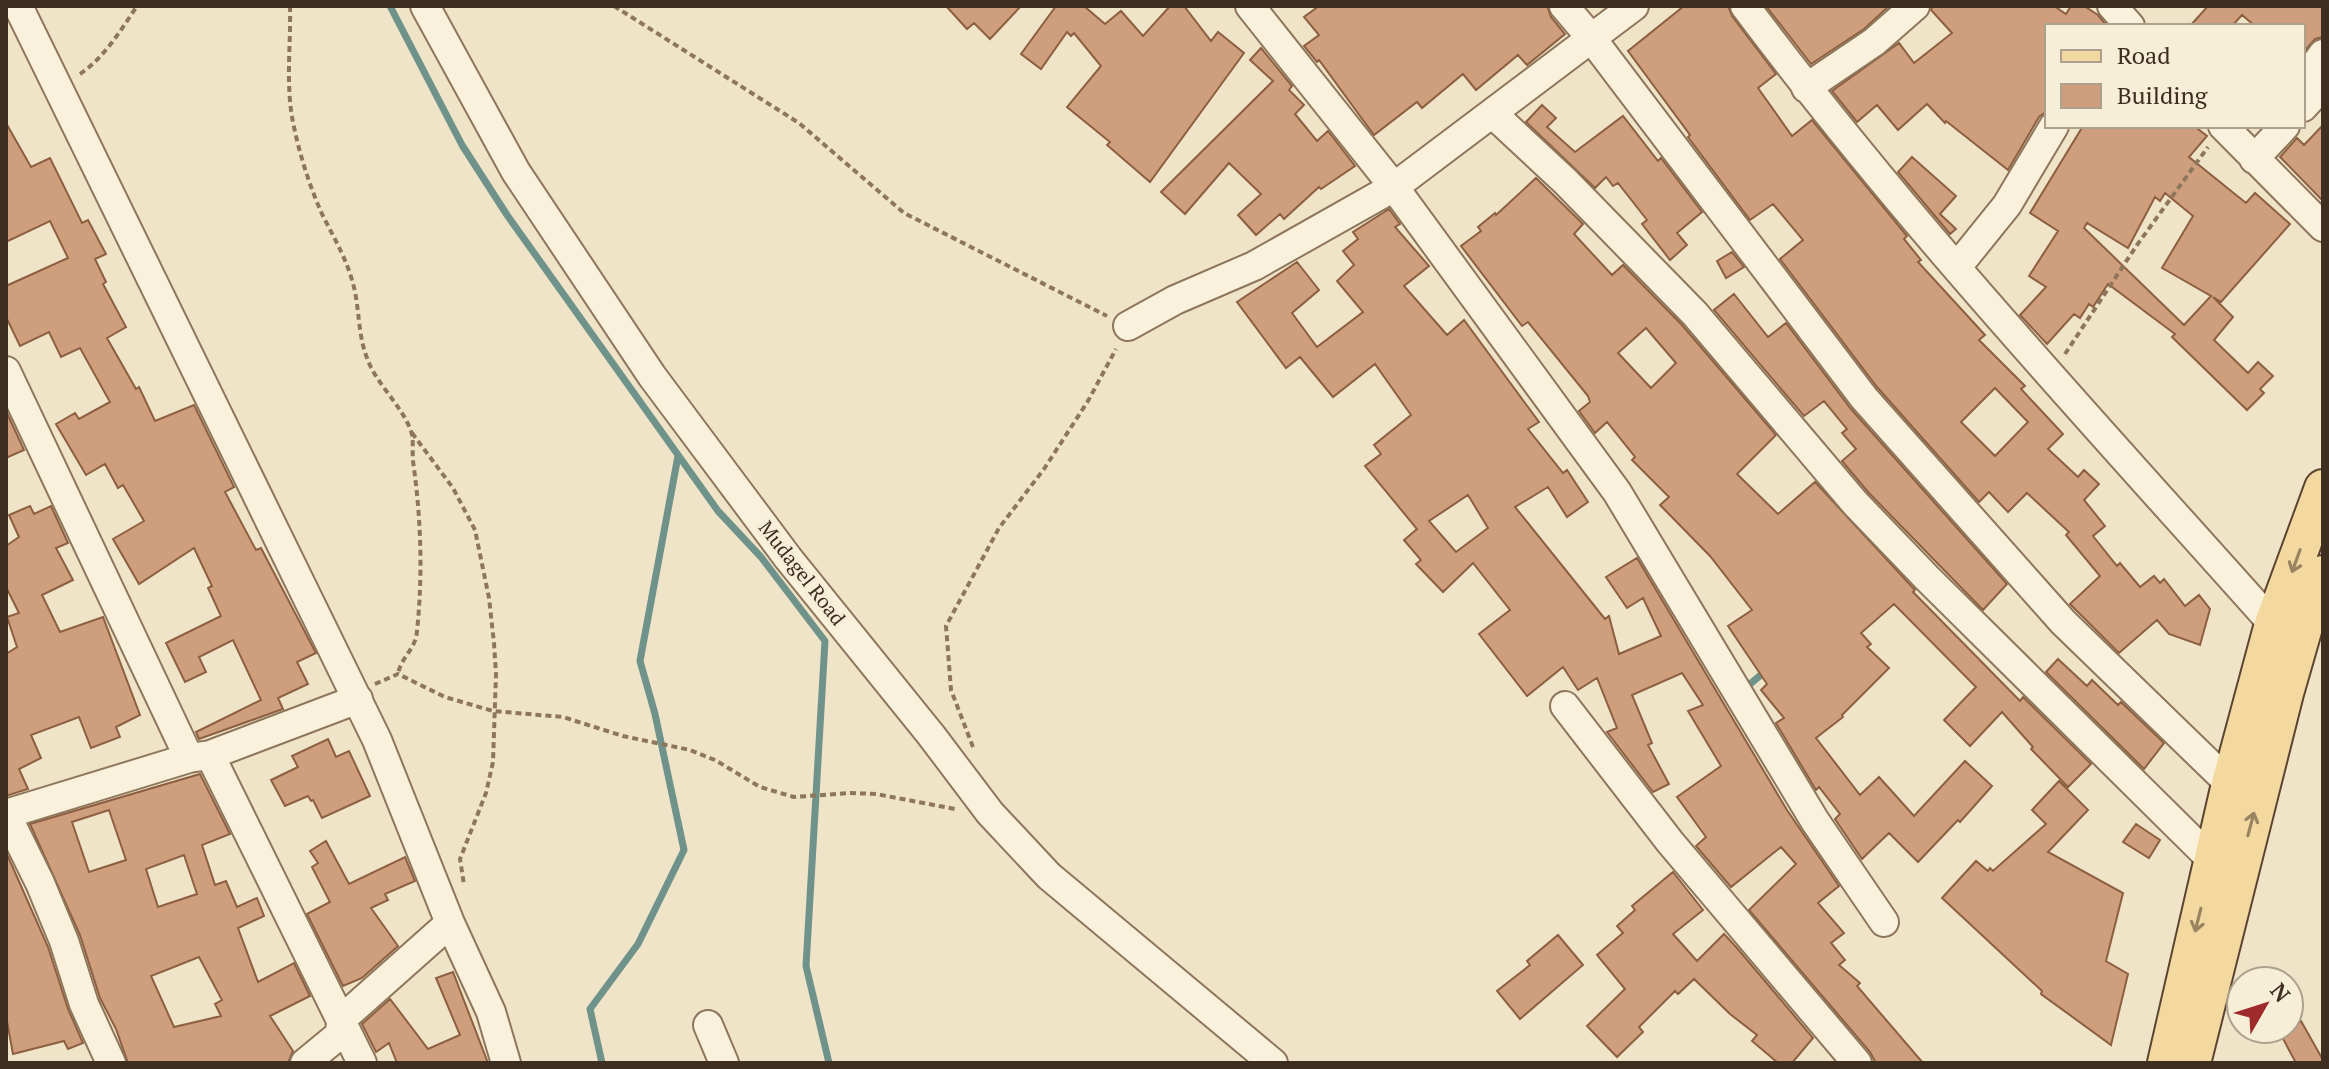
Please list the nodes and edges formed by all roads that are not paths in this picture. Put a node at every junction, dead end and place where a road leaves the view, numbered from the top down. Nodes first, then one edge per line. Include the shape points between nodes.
1 (18, 6) edge
2 (425, 6) edge
3 (1564, 6) edge
4 (1634, 6) edge
5 (1745, 6) edge
6 (1915, 6) edge
7 (2110, 6) edge
8 (1265, 12) edge
9 (2128, 24) edge
10 (1592, 39) junction
11 (2323, 54) edge
12 (2323, 85) edge
13 (1806, 88) junction
14 (2305, 105) edge
15 (1493, 114) junction
16 (2053, 128) edge
17 (2226, 128) edge
18 (2283, 128) edge
19 (2254, 159) junction
20 (1394, 187) junction
21 (2323, 227) edge
22 (1957, 267) junction
23 (1128, 326) road end
24 (8, 381) edge
25 (2323, 488) edge
26 (2323, 574) edge
27 (2273, 624) junction
28 (358, 699) junction
29 (1565, 706) dead end
30 (200, 756) junction
31 (2230, 784) junction
32 (2213, 861) junction
33 (1884, 922) dead end
34 (450, 923) junction
35 (342, 1019) junction
36 (708, 1025) dead end
37 (111, 1063) edge
38 (305, 1063) edge
39 (362, 1063) edge
40 (506, 1063) edge
41 (724, 1063) edge
42 (1273, 1063) edge
43 (1857, 1063) edge
44 (2166, 1063) edge
45 (2192, 1063) edge

1 - 28 street
2 - 42 street, Mudagel Road via 516,172 652,376 990,813 1049,876
3 - 10 street
4 - 10 street
5 - 13 street
6 - 13 street via 1874,42
7 - 9 street
8 - 20 street
10 - 15 street
10 - 31 street via 1864,398 2063,622
11 - 12 street via 2310,72
12 - 14 street
13 - 22 street
15 - 20 street
15 - 32 street via 1695,314 1855,503 1919,570
16 - 22 street via 2007,205
17 - 19 street
18 - 19 street
19 - 21 street
20 - 23 street via 1254,266
20 - 33 street via 1617,492 1815,821
22 - 27 street
24 - 30 street
25 -> 27 main road
45 -> 26 main road via 2285,693
27 - 31 main road
28 - 30 street
28 - 34 street
29 - 43 street via 1670,842
30 - 35 street
30 - 37 street via 6,814 40,883
31 - 32 main road
32 -> 44 main road
34 - 35 street
34 - 40 street via 491,1012
35 - 38 street via 339,1035
35 - 39 street
36 - 41 street

